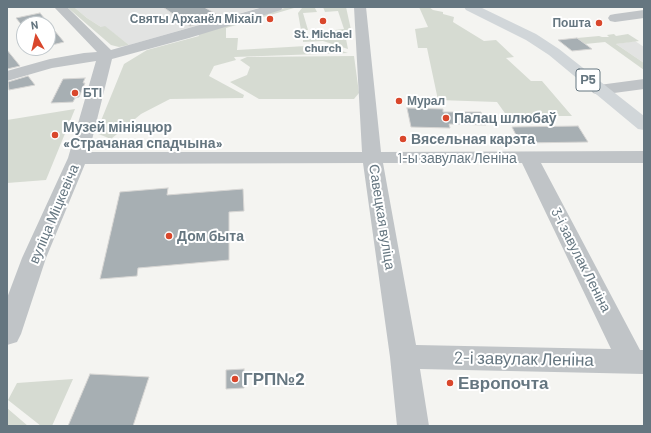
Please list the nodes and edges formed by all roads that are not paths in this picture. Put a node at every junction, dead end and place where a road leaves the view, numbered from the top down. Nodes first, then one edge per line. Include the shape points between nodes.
1 (60, 7) edge
2 (277, 7) edge
3 (360, 7) edge
4 (470, 7) edge
5 (644, 14) edge
6 (615, 18) dead end
7 (105, 56) junction
8 (7, 76) edge
9 (644, 84) edge
10 (599, 90) junction
11 (644, 125) edge
12 (644, 157) edge
13 (78, 158) junction
14 (372, 158) junction
15 (529, 158) junction
16 (7, 334) edge
17 (404, 357) junction
18 (638, 362) edge
19 (413, 426) edge

1 - 7 street via 103,49
2 - 7 street
3 - 14 street, Савецкая вуліца
4 - 10 main road, Р5 via 532,37
5 - 6 street
7 - 8 street via 84,57
7 - 13 street, вуліца Міцкевіча
9 - 10 street
10 - 11 main road, Р5
12 - 15 street, 1-ы завулак Леніна
13 - 14 street, 1-ы завулак Леніна
13 - 16 street, вуліца Міцкевіча via 34,258
14 - 15 street, 1-ы завулак Леніна
14 - 17 street, Савецкая вуліца
15 - 18 street, 3-і завулак Леніна
17 - 18 street, 2-і завулак Леніна
17 - 19 street, Савецкая вуліца

